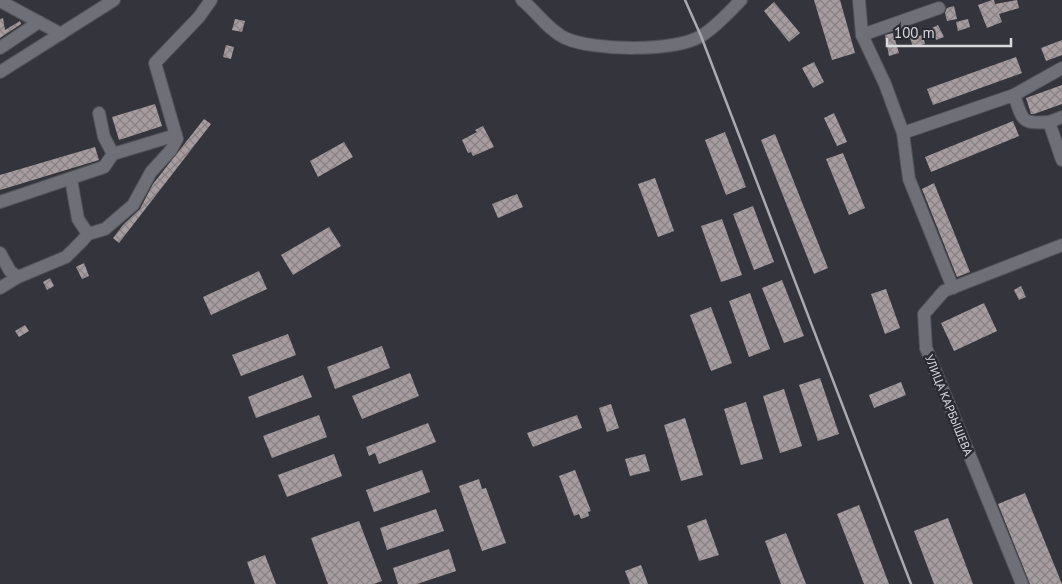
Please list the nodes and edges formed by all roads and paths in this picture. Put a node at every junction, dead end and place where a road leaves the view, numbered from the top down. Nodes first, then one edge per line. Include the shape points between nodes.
1 (114, 0) edge
2 (211, 0) edge
3 (522, 0) edge
4 (742, 0) edge
5 (860, 0) edge
6 (0, 1) edge
7 (939, 8) dead end
8 (39, 22) junction
9 (61, 34) junction
10 (862, 35) junction
11 (0, 48) edge
12 (1062, 68) edge
13 (0, 72) edge
14 (1014, 95) junction
15 (99, 113) dead end
16 (1062, 118) edge
17 (1049, 122) junction
18 (903, 134) junction
19 (176, 135) junction
20 (113, 154) junction
21 (1061, 155) edge
22 (70, 179) junction
23 (0, 202) edge
24 (88, 234) junction
25 (1062, 245) edge
26 (0, 253) edge
27 (18, 277) junction
28 (0, 288) edge
29 (953, 288) junction
30 (1022, 584) edge

1 - 9 street
2 - 19 street via 155,62
3 - 4 street via 566,38 586,44 630,48 667,46 701,36
5 - 10 street
6 - 8 street
7 - 10 street
8 - 9 street
8 - 11 street
9 - 13 street
10 - 18 street via 885,84
12 - 14 street
14 - 17 street via 1021,117 1030,123
14 - 18 street
15 - 20 street via 104,137
16 - 17 street
17 - 21 street
18 - 29 street via 909,179
19 - 20 street
19 - 24 street via 171,150 151,172 133,205 105,229
20 - 22 street via 104,167
22 - 23 street
22 - 24 street via 78,219
24 - 27 street via 66,257
25 - 29 street, УЛИЦА КАРБЫШЕВА
26 - 27 street via 10,272
27 - 28 street
29 - 30 street, УЛИЦА КАРБЫШЕВА via 944,291 924,314 926,348

